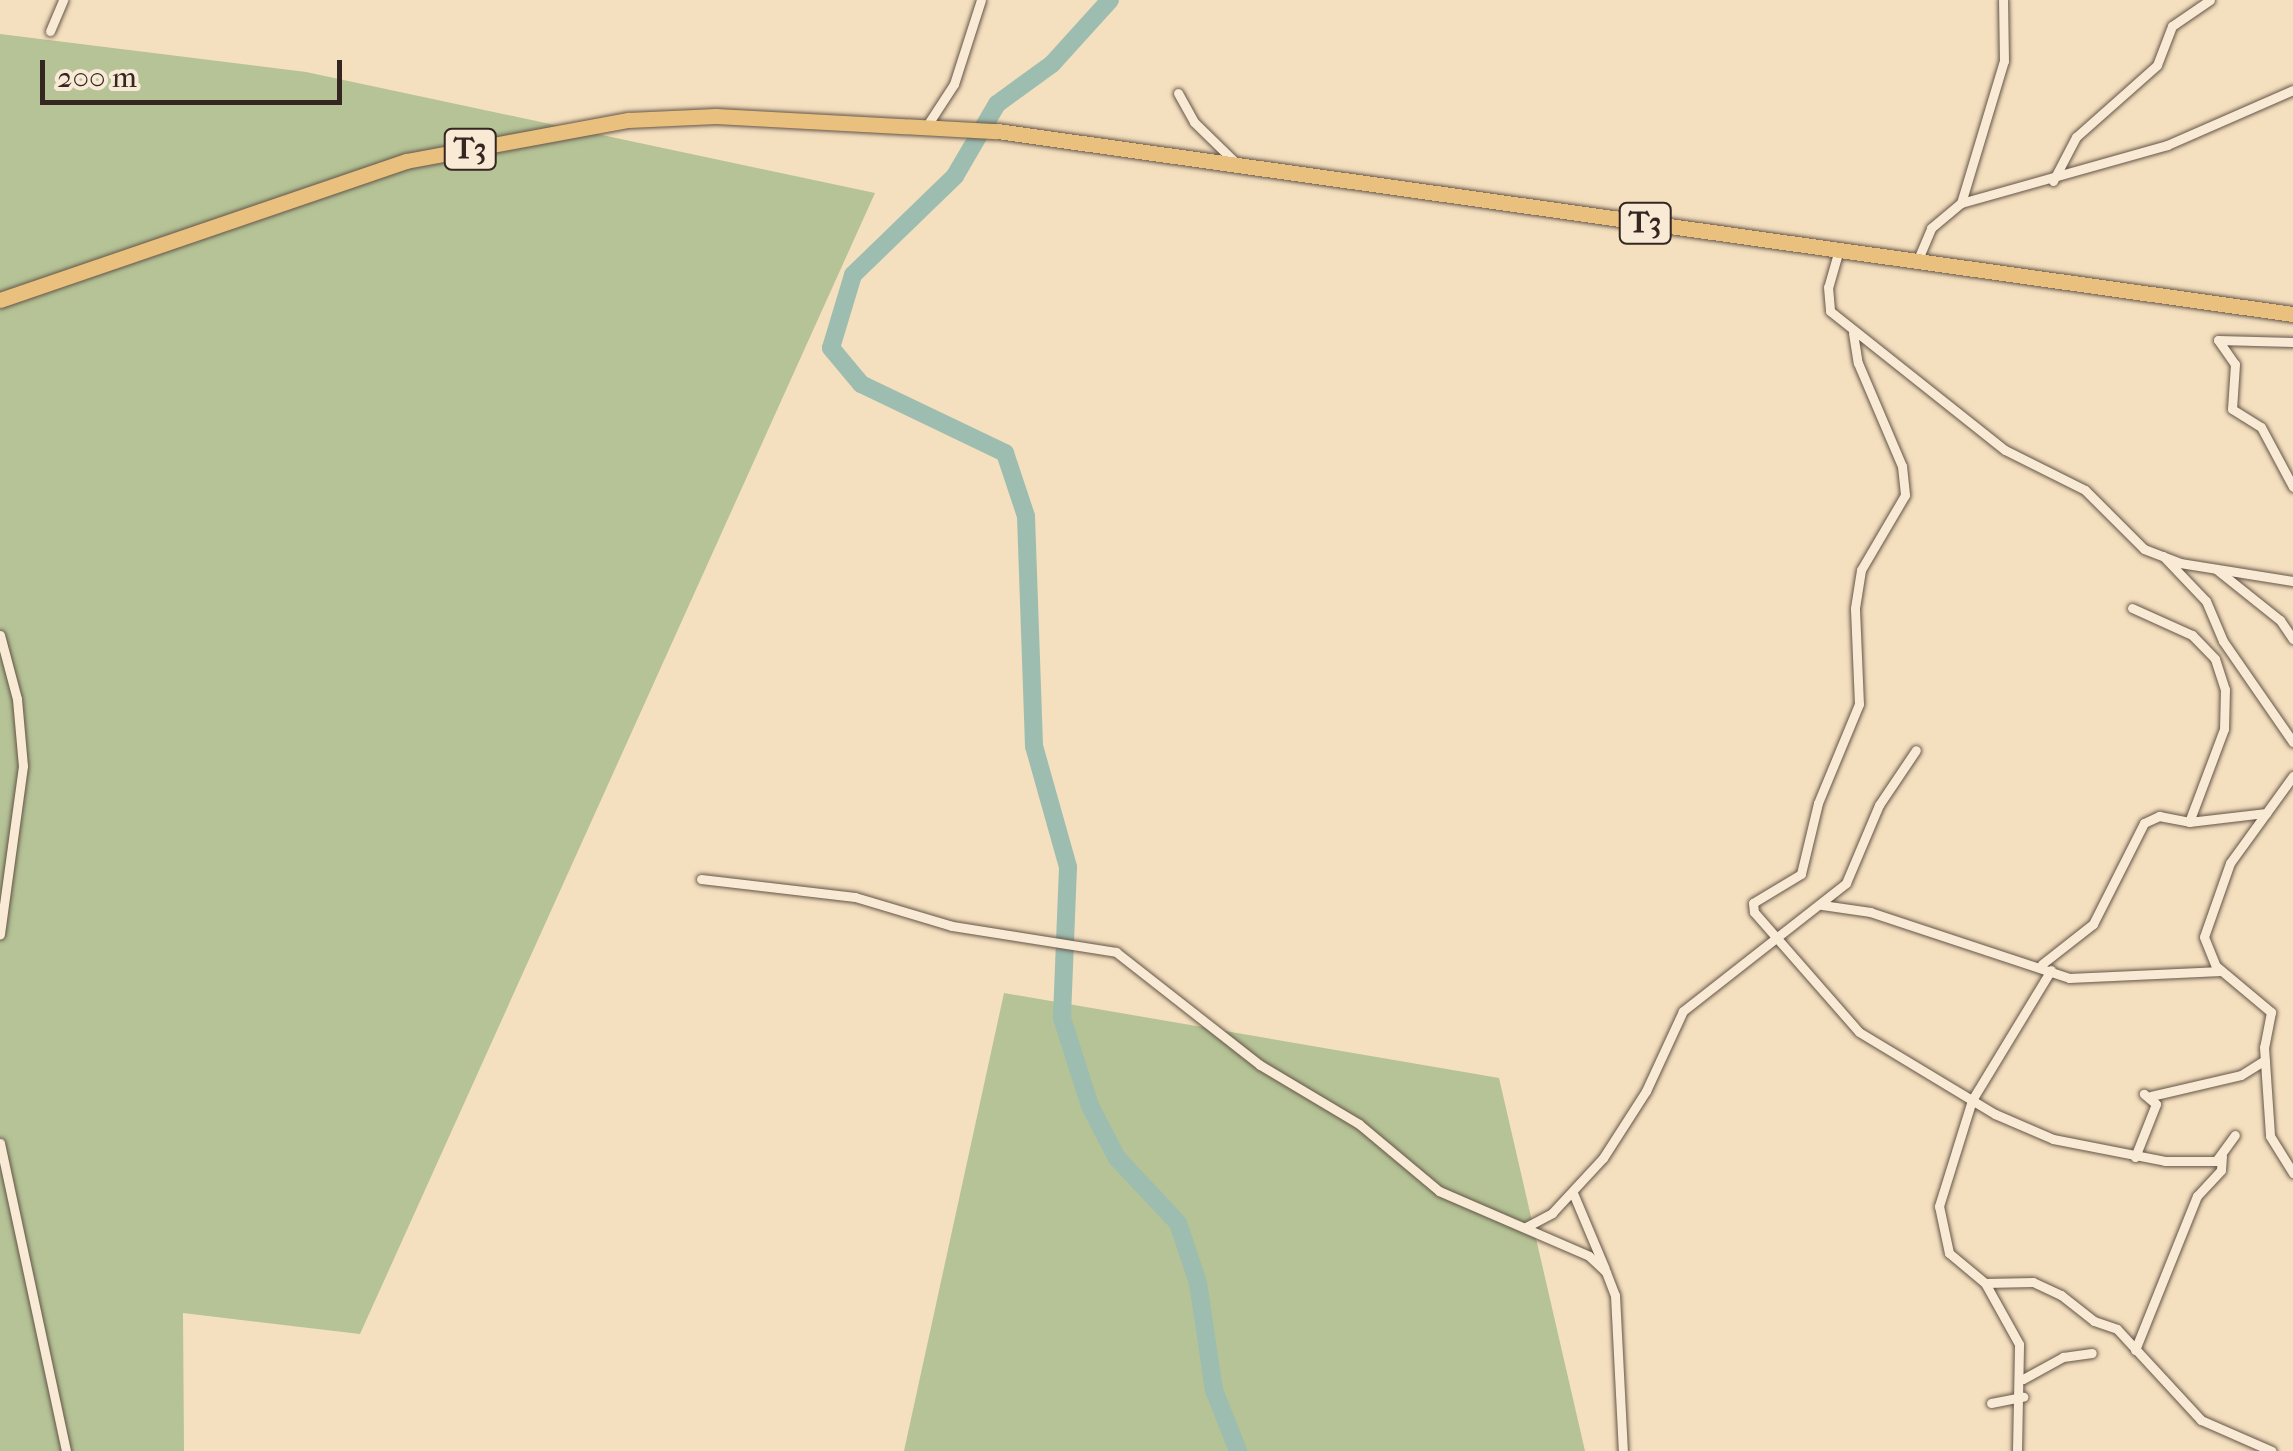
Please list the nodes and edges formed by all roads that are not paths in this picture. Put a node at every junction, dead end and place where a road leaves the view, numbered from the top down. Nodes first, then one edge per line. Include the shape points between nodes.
1 (63, 0) edge
2 (981, 0) edge
3 (2003, 0) edge
4 (2210, 0) edge
5 (50, 31) dead end
6 (2293, 90) edge
7 (1178, 92) dead end
8 (924, 129) junction
9 (1250, 168) junction
10 (2053, 180) junction
11 (1961, 203) junction
12 (1838, 253) junction
13 (1916, 264) junction
14 (0, 300) edge
15 (2293, 314) edge
16 (1852, 333) junction
17 (2293, 342) edge
18 (2293, 487) edge
19 (2158, 550) junction
20 (2210, 564) junction
21 (2293, 581) edge
22 (2132, 608) dead end
23 (0, 634) edge
24 (2293, 639) edge
25 (2293, 742) edge
26 (1916, 750) dead end
27 (2293, 776) edge
28 (2266, 813) junction
29 (2188, 822) junction
30 (700, 878) dead end
31 (1821, 905) junction
32 (0, 934) edge
33 (1780, 940) junction
34 (2046, 967) junction
35 (2220, 970) junction
36 (2265, 1060) junction
37 (1972, 1100) junction
38 (2235, 1136) dead end
39 (0, 1143) edge
40 (2135, 1156) junction
41 (2222, 1156) junction
42 (2293, 1173) edge
43 (1573, 1193) junction
44 (1526, 1227) junction
45 (1606, 1272) junction
46 (1985, 1283) junction
47 (2135, 1350) junction
48 (2092, 1354) dead end
49 (2023, 1379) junction
50 (2023, 1396) junction
51 (1991, 1403) dead end
52 (66, 1451) edge
53 (1623, 1451) edge
54 (2018, 1451) edge
55 (2272, 1451) edge

1 - 5 street
2 - 8 street via 954,84
3 - 11 street via 2004,61
4 - 10 street via 2172,26 2157,65 2076,137
6 - 10 street via 2182,140
7 - 9 street via 1216,146
8 - 9 highway, T3 via 996,131
8 - 14 highway, T3 via 770,117 628,120 406,161
9 - 12 highway, T3
10 - 11 street
11 - 13 street via 1931,228
12 - 13 highway, T3
12 - 16 street via 1827,302
13 - 15 highway, T3
16 - 19 street via 2005,450 2085,490 2144,549
16 - 33 street via 1858,364 1902,466 1906,494 1861,570 1855,609 1859,704 1818,803 1801,874 1752,907
17 - 18 street via 2218,340 2235,364 2232,410 2261,427
19 - 20 street via 2180,562
19 - 25 street via 2206,601 2223,640
20 - 21 street
20 - 24 street via 2280,620
22 - 29 street via 2192,635 2215,659 2225,688 2224,728
23 - 32 street via 17,699 23,766
26 - 31 street via 1879,805 1856,868
27 - 28 street
28 - 29 street
28 - 35 street via 2230,863 2209,916 2204,942
29 - 34 street via 2170,816 2144,822 2093,924
30 - 44 street via 835,894 984,932 1116,952 1260,1065 1359,1124 1440,1191
31 - 33 street
31 - 34 street via 1870,912
33 - 37 street via 1859,1032
33 - 43 street via 1709,984 1683,1011 1646,1091
34 - 35 street via 2069,978 2123,980
34 - 37 street
35 - 36 street via 2271,1012
36 - 40 street via 2202,1087 2147,1095 2156,1108
36 - 42 street via 2271,1142
37 - 40 street via 2053,1139
37 - 46 street via 1939,1206 1949,1253
38 - 41 street
39 - 52 street
40 - 41 street via 2192,1163
41 - 47 street via 2221,1170 2197,1196
43 - 44 street
43 - 45 street
44 - 45 street via 1589,1256
45 - 53 street via 1615,1294
46 - 47 street via 2043,1286 2117,1329
46 - 49 street via 2019,1344
47 - 55 street via 2202,1420
48 - 49 street via 2062,1356 2035,1378
49 - 50 street
50 - 51 street
50 - 54 street

